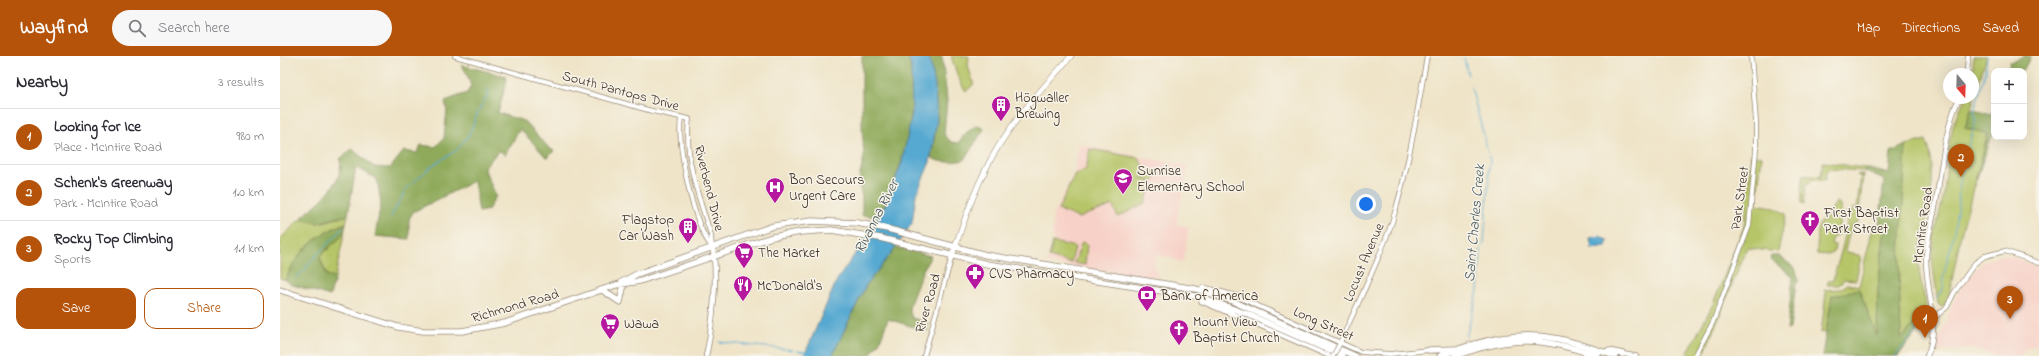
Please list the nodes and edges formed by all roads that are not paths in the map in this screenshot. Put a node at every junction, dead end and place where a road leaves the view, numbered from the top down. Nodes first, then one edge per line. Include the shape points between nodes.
1 (455, 56) edge
2 (1071, 56) edge
3 (1427, 56) edge
4 (1751, 56) edge
5 (1968, 56) edge
6 (1967, 68) edge
7 (1956, 104) edge
8 (681, 117) junction
9 (689, 119) joint
10 (712, 247) junction
11 (955, 247) junction
12 (714, 256) junction
13 (952, 256) junction
14 (2039, 263) edge
15 (624, 284) junction
16 (616, 285) junction
17 (1185, 287) junction
18 (280, 290) edge
19 (602, 290) junction
20 (1180, 293) junction
21 (1238, 297) joint
22 (1231, 313) joint
23 (1934, 318) junction
24 (1339, 344) junction
25 (1589, 348) junction
26 (1458, 349) junction
27 (1429, 350) joint
28 (1623, 354) joint
29 (706, 356) edge
30 (924, 356) edge
31 (1329, 356) edge
32 (1333, 356) edge
33 (1342, 356) edge
34 (1355, 356) edge
35 (1440, 356) edge
36 (1456, 356) edge
37 (1598, 356) edge
38 (1615, 356) edge
39 (1636, 356) edge
40 (1695, 356) edge
41 (1927, 356) edge

1 - 8 street, South Pantops Drive
2 - 11 main road via 1019,117 998,148 975,190
3 - 24 street, Locust Avenue via 1412,144 1392,222 1376,264
4 - 40 street, Park Street via 1756,150 1749,226 1713,322
5 - 6 main road
7 - 23 main road, McIntire Road via 1943,149 1927,245 1926,274
8 - 9 street, South Pantops Drive
8 - 10 street, Riverbend Drive via 681,142 686,175 704,238
9 - 10 street, Riverbend Drive via 687,141 690,166 711,235
10 - 11 highway, Richmond Road via 773,226 824,221 866,225
10 - 12 main road
10 - 16 highway, Richmond Road via 637,274
11 - 13 main road
11 - 17 highway, Richmond Road via 1011,260
12 - 13 highway, Richmond Road via 772,237 831,230 862,234
12 - 15 highway, Richmond Road
12 - 29 main road via 711,322
13 - 20 highway via 987,264
13 - 30 street, River Road
14 - 23 street via 2005,251 1985,256 1975,263 1947,307
15 - 16 highway, Richmond Road
15 - 19 highway via 620,302
16 - 19 highway, Richmond Road
17 - 21 highway via 1207,289
17 - 34 highway via 1230,300
18 - 19 highway, Richmond Road via 398,327 446,332 476,330 505,323
20 - 22 highway
20 - 33 highway via 1225,305
21 - 24 street, Long Street
22 - 31 street
23 - 41 main road, McIntire Road via 1932,342
24 - 27 street, Long Street via 1361,352 1379,354
24 - 32 street, Locust Avenue, bridge
25 - 26 highway via 1560,339 1525,335 1492,339
25 - 28 highway
25 - 38 highway
26 - 27 highway
26 - 35 highway
28 - 39 street
36 - 37 highway via 1497,343 1529,340 1560,344

